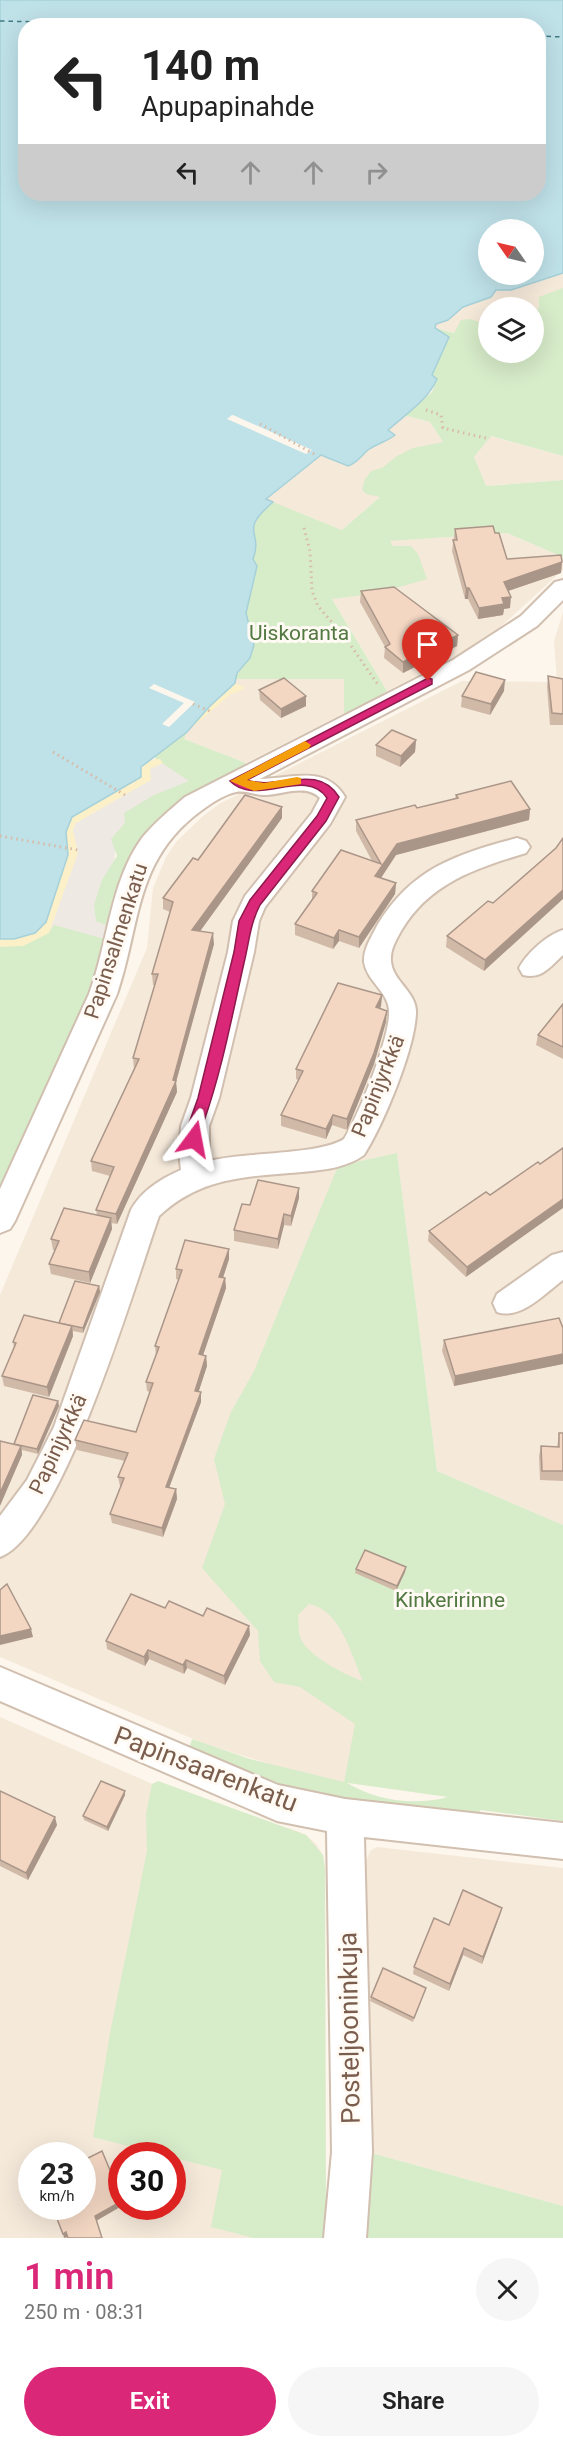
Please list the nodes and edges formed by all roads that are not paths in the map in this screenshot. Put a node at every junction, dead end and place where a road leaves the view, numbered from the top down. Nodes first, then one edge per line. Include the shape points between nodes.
1 (563, 587) edge
2 (236, 781) junction
3 (517, 847) dead end
4 (563, 939) edge
5 (532, 968) dead end
6 (196, 1174) junction
7 (0, 1221) edge
8 (563, 1264) edge
9 (508, 1303) dead end
10 (0, 1542) edge
11 (0, 1684) edge
12 (345, 1817) junction
13 (563, 1841) edge
14 (345, 2238) edge

1 - 2 street, Papinsalmenkatu via 529,621 461,665
2 - 6 street via 254,787 297,781 312,783 333,797 254,903 246,921 195,1126
2 - 7 street, Papinsalmenkatu via 180,812 148,848 134,873 104,990
3 - 6 street, Papinjyrkkä via 465,861 442,872 423,886 394,918 377,952 378,966 404,1009 402,1027 354,1147 321,1158
4 - 5 street
6 - 10 street, Papinjyrkkä via 172,1186 146,1210 69,1429 39,1490
8 - 9 street
11 - 12 street, Papinsaarenkatu via 278,1803
12 - 13 street, Papinsaarenkatu
12 - 14 street, Posteljooninkuja via 352,2152

